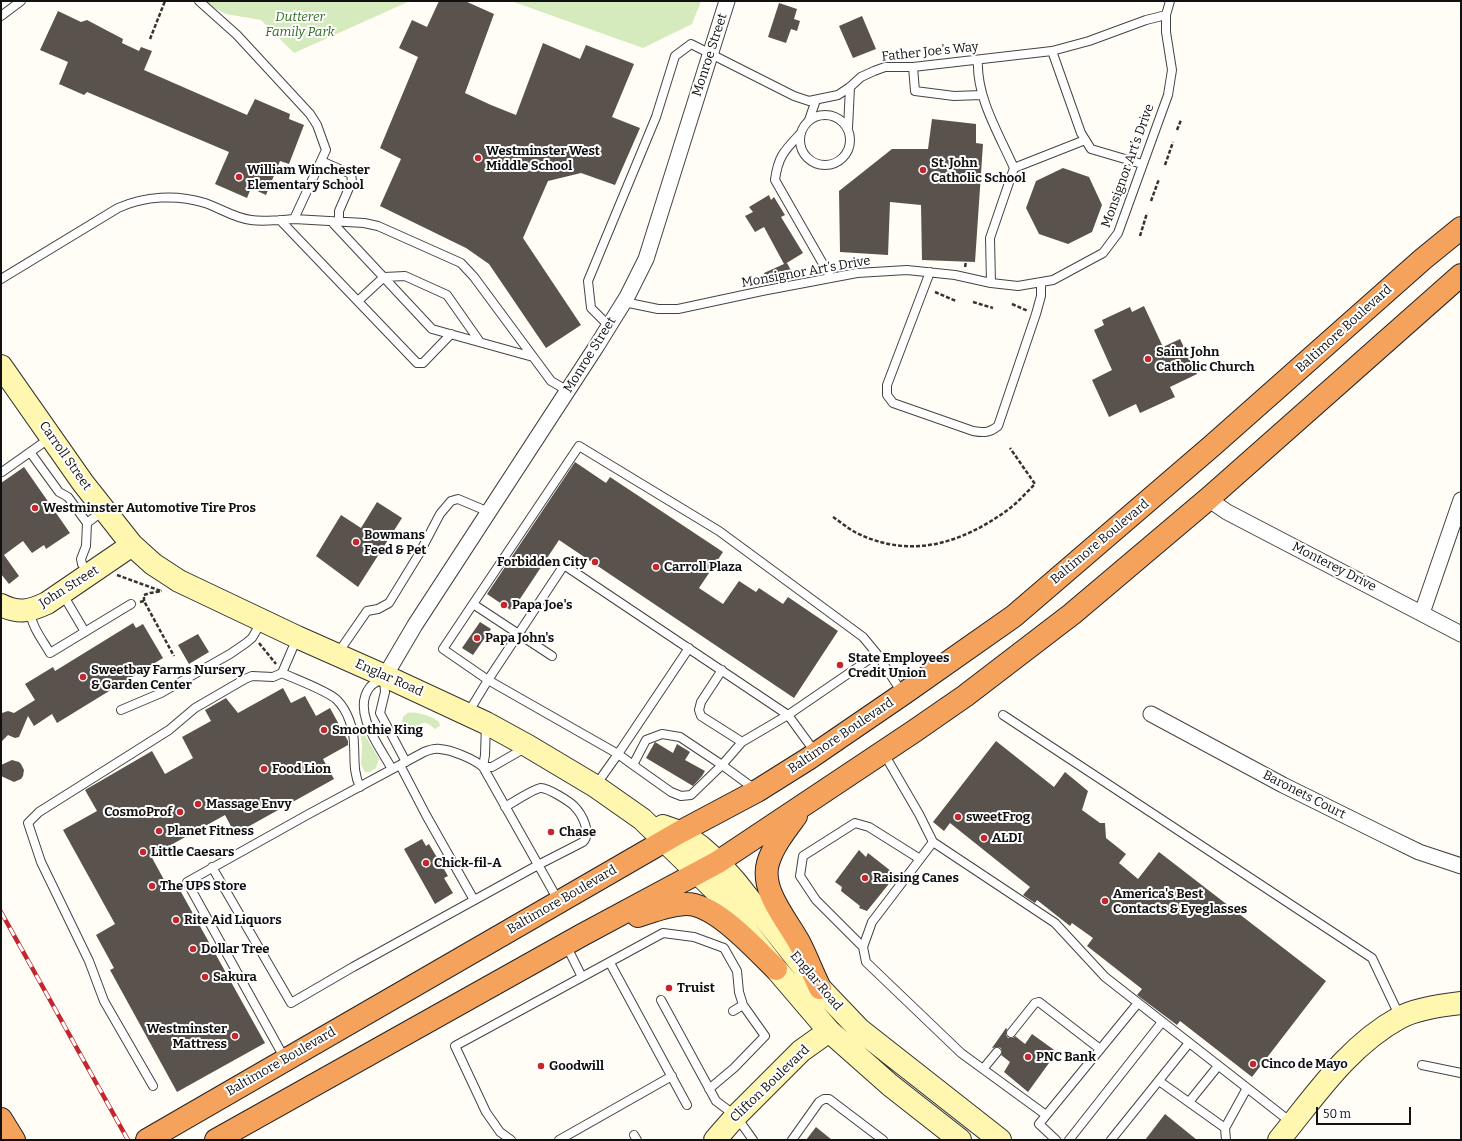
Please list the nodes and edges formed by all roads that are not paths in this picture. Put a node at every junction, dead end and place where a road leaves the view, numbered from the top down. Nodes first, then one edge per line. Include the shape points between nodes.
1 (22, 1) edge
2 (199, 1) edge
3 (727, 1) edge
4 (1170, 1) edge
5 (1166, 15) junction
6 (1, 16) edge
7 (1052, 51) junction
8 (710, 54) junction
9 (978, 60) junction
10 (913, 66) junction
11 (850, 87) junction
12 (982, 95) junction
13 (816, 100) junction
14 (809, 120) junction
15 (848, 128) junction
16 (801, 133) junction
17 (1086, 140) junction
18 (321, 161) junction
19 (1142, 164) junction
20 (1014, 168) junction
21 (294, 219) junction
22 (280, 220) junction
23 (335, 221) junction
24 (1461, 228) edge
25 (930, 272) junction
26 (1461, 275) edge
27 (384, 277) junction
28 (831, 278) junction
29 (1, 279) edge
30 (1041, 282) junction
31 (991, 283) junction
32 (358, 302) junction
33 (624, 302) junction
34 (609, 326) junction
35 (451, 334) junction
36 (480, 342) junction
37 (533, 357) junction
38 (1, 366) edge
39 (568, 391) junction
40 (51, 437) junction
41 (30, 452) junction
42 (2, 472) edge
43 (1208, 499) junction
44 (1461, 500) edge
45 (104, 510) junction
46 (489, 512) junction
47 (87, 523) junction
48 (132, 545) junction
49 (89, 574) junction
50 (62, 592) junction
51 (131, 604) road end
52 (473, 604) junction
53 (1, 605) edge
54 (30, 610) junction
55 (1422, 613) junction
56 (262, 620) junction
57 (85, 632) junction
58 (519, 633) junction
59 (1461, 634) edge
60 (297, 637) junction
61 (689, 648) junction
62 (877, 654) junction
63 (337, 655) junction
64 (552, 656) dead end
65 (722, 670) junction
66 (282, 673) junction
67 (385, 676) junction
68 (488, 680) junction
69 (903, 694) junction
70 (121, 710) dead end
71 (1151, 714) dead end
72 (788, 715) junction
73 (1003, 715) dead end
74 (477, 718) junction
75 (742, 742) junction
76 (528, 746) junction
77 (883, 752) junction
78 (816, 753) junction
79 (618, 754) junction
80 (399, 765) junction
81 (633, 765) junction
82 (722, 765) junction
83 (483, 767) junction
84 (595, 786) junction
85 (360, 787) junction
86 (757, 791) junction
87 (819, 794) junction
88 (505, 807) junction
89 (672, 837) junction
90 (933, 842) junction
91 (920, 859) junction
92 (718, 862) junction
93 (538, 865) junction
94 (1461, 866) edge
95 (212, 867) junction
96 (698, 873) junction
97 (474, 900) junction
98 (559, 902) junction
99 (574, 940) junction
100 (863, 947) junction
101 (610, 963) junction
102 (776, 969) junction
103 (582, 977) junction
104 (820, 988) junction
105 (662, 1000) dead end
106 (1138, 1003) junction
107 (1461, 1003) edge
108 (743, 1005) junction
109 (733, 1011) dead end
110 (1400, 1017) junction
111 (1162, 1022) junction
112 (828, 1031) junction
113 (1011, 1033) dead end
114 (1189, 1043) junction
115 (1100, 1049) junction
116 (997, 1052) dead end
117 (286, 1060) junction
118 (1422, 1065) dead end
119 (1218, 1066) junction
120 (983, 1069) junction
121 (1461, 1073) edge
122 (672, 1076) junction
123 (1159, 1081) junction
124 (153, 1086) dead end
125 (1247, 1088) junction
126 (709, 1090) junction
127 (1190, 1102) junction
128 (687, 1105) dead end
129 (1046, 1115) junction
130 (736, 1116) junction
131 (1, 1119) edge
132 (1293, 1123) junction
133 (1225, 1128) junction
134 (1, 1137) edge
135 (1073, 1139) edge
136 (4, 1140) edge
137 (14, 1140) edge
138 (147, 1140) edge
139 (216, 1140) edge
140 (511, 1140) edge
141 (559, 1140) edge
142 (716, 1140) edge
143 (754, 1140) edge
144 (792, 1140) edge
145 (883, 1140) edge
146 (960, 1140) edge
147 (1000, 1140) edge
148 (1056, 1140) edge
149 (1111, 1140) edge
150 (1226, 1140) edge
151 (1280, 1140) edge

1 - 6 lane
2 - 18 lane via 237,35 310,114 326,150
3 - 8 street, Monroe Street
4 - 5 lane, Monsignor Art’s Drive
5 - 7 lane, Father Joe’s Way
5 - 19 lane, Monsignor Art’s Drive via 1172,70 1168,95
7 - 9 lane, Father Joe’s Way
7 - 17 lane
8 - 13 lane, Father Joe’s Way via 794,96 809,101
8 - 33 street, Monroe Street via 646,258
8 - 34 lane, Father Joe’s Way via 691,44 675,56 656,117 588,281 591,308
9 - 10 lane, Father Joe’s Way
9 - 12 lane via 977,71
10 - 11 lane, Father Joe’s Way via 885,67 861,77
10 - 12 lane via 915,91 954,96
11 - 13 lane, Father Joe’s Way via 838,95
11 - 15 lane
12 - 20 lane
13 - 14 lane
14 - 15 lane via 826,114 838,118
14 - 16 lane
15 - 16 lane via 851,144 848,152 842,160 826,166 810,161 804,154 800,146
16 - 28 lane via 782,154 776,168 775,180
17 - 19 lane via 1091,149
17 - 20 lane
18 - 21 lane
18 - 23 lane via 351,174 352,180
19 - 30 lane, Monsignor Art’s Drive via 1118,233 1103,253 1053,280
20 - 31 lane via 990,238
21 - 22 lane
21 - 23 lane
22 - 29 lane via 251,221 205,203 174,197 155,197 131,202
22 - 32 lane
23 - 27 lane
23 - 37 lane via 378,226 461,263
24 - 69 highway, Baltimore Boulevard via 1014,616
25 - 28 lane, Monsignor Art’s Drive via 907,270
25 - 30 lane via 887,384 887,395 893,403 984,433 998,426 1036,314 1041,296
25 - 31 lane, Monsignor Art’s Drive
26 - 43 highway
27 - 32 lane
27 - 35 lane via 432,329
27 - 36 lane via 404,276 447,295
28 - 33 lane, Monsignor Art’s Drive via 678,309 658,309
30 - 31 lane, Monsignor Art’s Drive via 1018,286
32 - 35 lane via 417,363 423,363
33 - 34 street, Monroe Street
34 - 39 street, Monroe Street
35 - 36 lane
36 - 37 lane
37 - 39 lane via 551,381
38 - 40 street, Carroll Street
39 - 46 street, Monroe Street
40 - 41 lane
40 - 45 street, Carroll Street
41 - 42 lane
41 - 47 lane via 59,492 68,497
43 - 55 street, Monterey Drive via 1227,512
43 - 77 highway via 1072,614 965,696
44 - 55 street
45 - 47 lane
45 - 48 street, Carroll Street
46 - 63 lane via 458,499 451,501 440,514 389,602 378,609 367,611
46 - 67 street, Monroe Street
47 - 49 lane via 86,546 81,559
48 - 49 street, John Street
48 - 56 street, Englar Road via 153,564 179,581
49 - 50 street, John Street
50 - 54 street, John Street
50 - 57 lane
51 - 57 lane
52 - 58 lane
52 - 62 lane via 579,446 719,532 863,637
52 - 68 lane via 443,649
53 - 54 street, John Street via 16,611
54 - 57 lane via 33,625 50,653
55 - 59 street, Monterey Drive
56 - 60 street, Englar Road
56 - 70 lane via 252,638 230,654 161,693
58 - 61 lane via 564,565
58 - 64 lane
58 - 68 lane
60 - 63 street, Englar Road
60 - 66 lane
61 - 65 lane
61 - 79 lane
62 - 69 lane
62 - 72 lane
63 - 67 street, Englar Road
65 - 72 lane
65 - 75 lane via 701,702 699,710 701,716
66 - 85 lane via 329,694 342,707 353,731 354,768
66 - 124 lane via 273,676 252,676 195,708 169,730 39,812 28,822 41,862 89,961 104,1001
67 - 74 street, Englar Road
67 - 80 lane via 385,692 380,713
67 - 80 lane via 368,689 363,709 369,728
68 - 74 lane
68 - 79 lane
69 - 78 highway, Baltimore Boulevard
71 - 94 street, Baronets Court via 1283,785 1382,834 1419,852
72 - 75 lane
72 - 78 lane
73 - 110 lane via 1372,958
74 - 76 street, Englar Road
74 - 83 lane via 485,755
75 - 82 lane
76 - 83 lane via 492,767
76 - 84 street, Englar Road
77 - 87 highway
77 - 90 lane via 920,814
78 - 86 highway, Baltimore Boulevard
79 - 81 lane
79 - 84 lane
80 - 83 lane via 424,752 440,749
80 - 85 lane
80 - 97 lane
81 - 82 lane via 671,792 681,796 691,795
81 - 82 lane via 646,740 662,734 680,737
82 - 86 lane
83 - 88 lane
84 - 89 street, Englar Road
85 - 95 lane
86 - 89 highway, Baltimore Boulevard
87 - 92 highway
87 - 104 highway via 799,812 777,842 768,864 767,879 776,905 800,943
88 - 93 lane
88 - 93 lane via 542,788 570,803 577,810 587,829 585,839
89 - 92 street, Englar Road via 700,846
89 - 96 street, Englar Road
89 - 98 highway, Baltimore Boulevard
90 - 91 lane
90 - 106 lane via 1055,923 1105,977
91 - 100 lane via 872,922
91 - 100 lane via 870,827 855,822 803,856 800,876 816,900
92 - 96 highway
92 - 104 street, Englar Road
93 - 97 lane
93 - 98 lane
95 - 97 lane via 291,1004
95 - 117 lane via 187,882
96 - 99 highway
96 - 102 street, Englar Road via 723,899
98 - 117 highway, Baltimore Boulevard
99 - 102 highway via 655,910 692,904 709,911 732,927
99 - 103 lane
99 - 139 highway
100 - 120 lane via 866,962 961,1053
101 - 103 lane
101 - 108 lane via 663,933 694,937 724,948 737,971
101 - 122 lane
102 - 112 street, Englar Road
103 - 140 lane via 454,1046 486,1112 500,1132
104 - 147 street, Englar Road via 860,1030
105 - 126 lane
106 - 111 lane
106 - 115 lane
107 - 110 street via 1436,1006
108 - 109 lane
108 - 126 lane via 766,1036
110 - 132 street via 1370,1036 1341,1063
111 - 114 lane
111 - 135 lane
112 - 130 street, Clifton Boulevard via 801,1051
112 - 146 street, Englar Road via 890,1085
113 - 115 lane via 1035,1003 1040,1002
114 - 119 lane
114 - 123 lane
115 - 129 lane
116 - 120 lane
117 - 138 highway, Baltimore Boulevard
118 - 121 lane
119 - 125 lane
119 - 127 lane
120 - 129 lane
122 - 128 lane
122 - 141 lane
123 - 127 lane
123 - 149 lane
125 - 132 lane
125 - 133 lane
126 - 130 lane via 716,1101
127 - 133 lane
129 - 148 lane via 1039,1124
130 - 142 street, Clifton Boulevard
130 - 143 lane
131 - 137 highway
132 - 151 street
133 - 150 lane
134 - 136 highway
144 - 145 lane via 824,1099 833,1100

